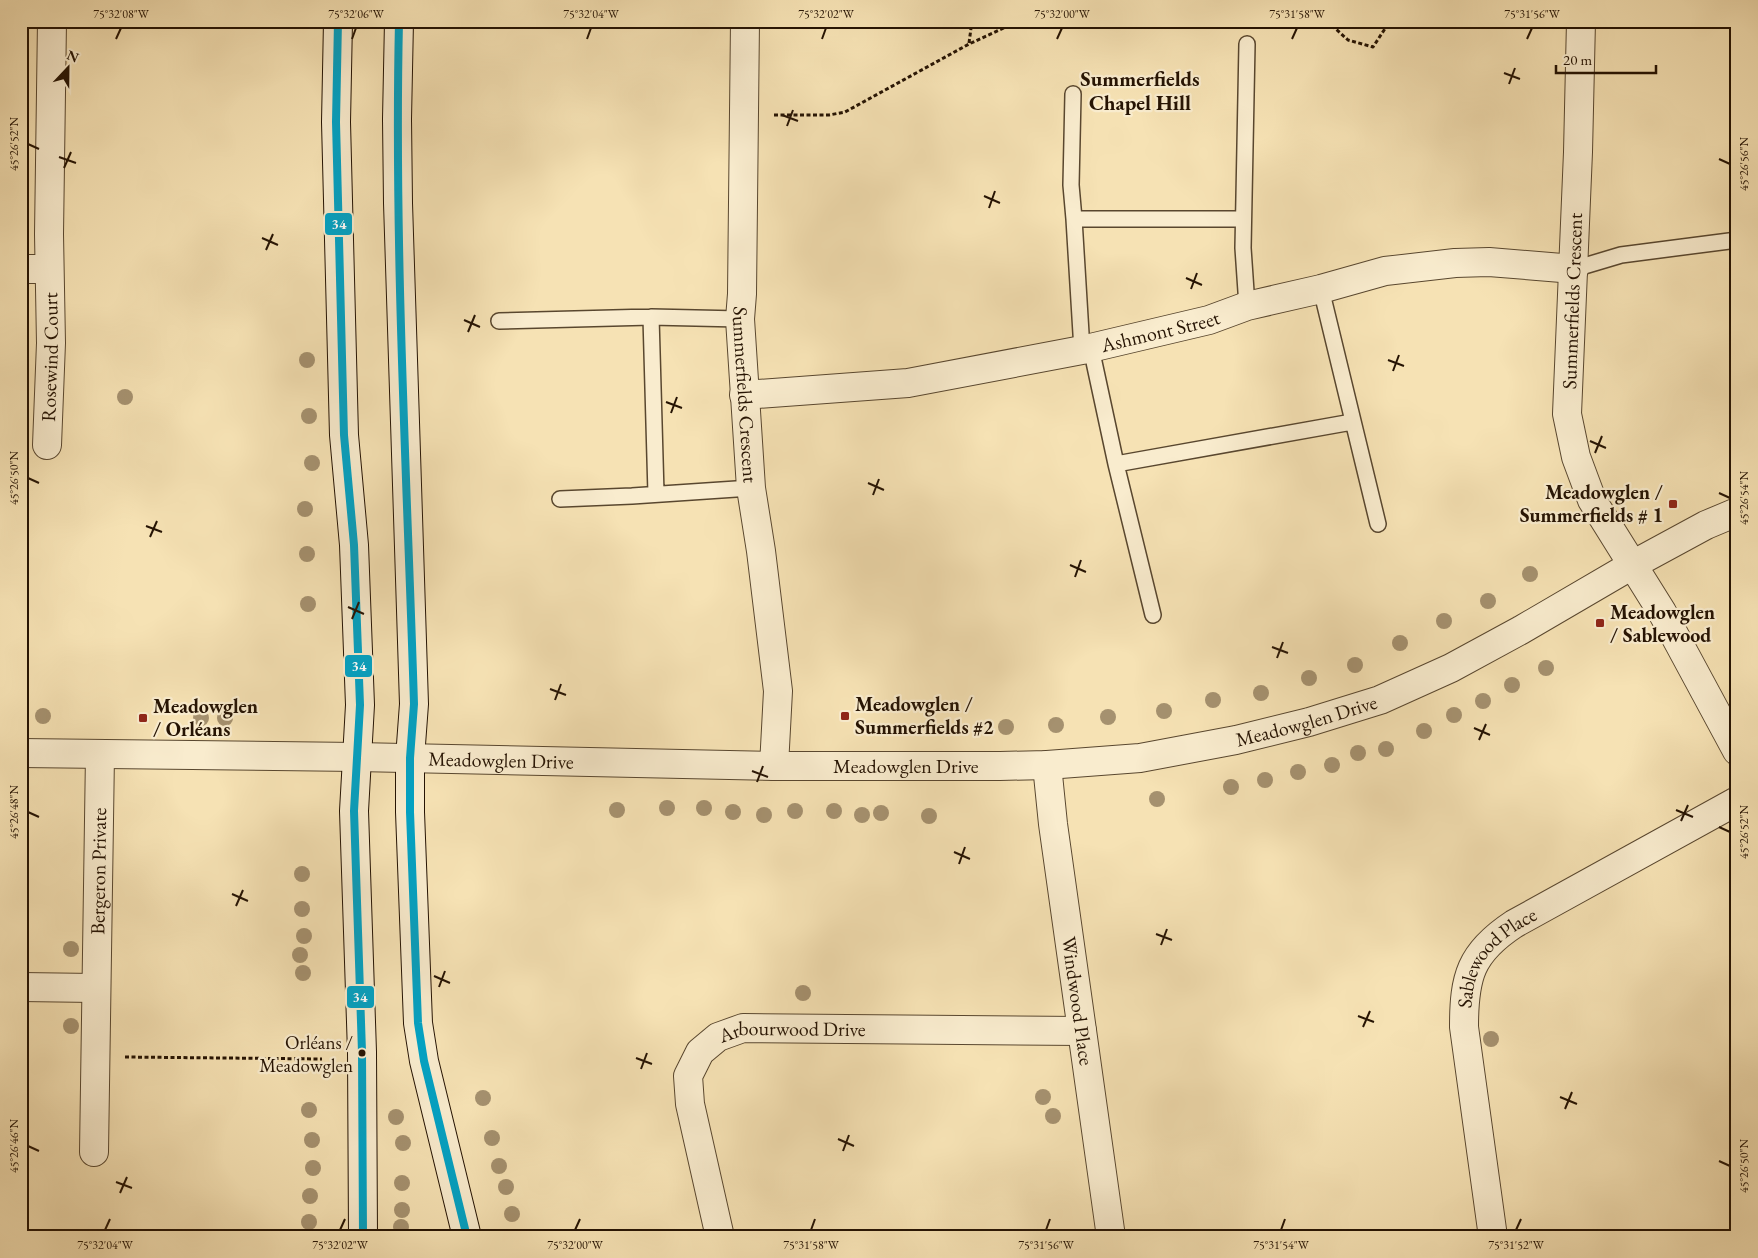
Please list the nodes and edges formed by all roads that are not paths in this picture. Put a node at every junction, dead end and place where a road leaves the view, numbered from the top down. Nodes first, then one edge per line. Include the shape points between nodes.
1 (52, 21) edge
2 (338, 21) edge
3 (399, 21) edge
4 (745, 21) edge
5 (1581, 21) edge
6 (1247, 44) dead end
7 (1073, 94) dead end
8 (1074, 219) junction
9 (1243, 219) junction
10 (1737, 240) edge
11 (21, 269) edge
12 (49, 269) junction
13 (1574, 269) junction
14 (1321, 289) junction
15 (1248, 306) junction
16 (651, 317) junction
17 (740, 319) junction
18 (499, 321) dead end
19 (1087, 349) junction
20 (744, 395) junction
21 (1352, 422) junction
22 (47, 445) dead end
23 (1116, 464) junction
24 (751, 488) junction
25 (656, 494) junction
26 (560, 499) dead end
27 (1737, 512) edge
28 (1378, 524) dead end
29 (1634, 564) junction
30 (1153, 615) dead end
31 (1737, 751) edge
32 (21, 753) edge
33 (100, 754) junction
34 (357, 757) junction
35 (410, 758) junction
36 (1047, 765) junction
37 (774, 766) junction
38 (1737, 801) edge
39 (21, 987) edge
40 (95, 988) junction
41 (1082, 1031) junction
42 (94, 1152) dead end
43 (363, 1237) edge
44 (467, 1237) edge
45 (720, 1237) edge
46 (1111, 1237) edge
47 (1493, 1237) edge

1 - 12 street, Rosewind Court
2 - 34 street via 337,203 344,435 355,554 360,705
3 - 35 street via 398,203 414,704
4 - 17 street, Summerfields Crescent
5 - 13 street, Summerfields Crescent
6 - 9 lane
7 - 8 lane via 1070,185
8 - 9 lane
8 - 19 lane
9 - 15 lane
10 - 13 lane via 1621,256
11 - 12 street, Rosewind Court
12 - 22 street, Rosewind Court
13 - 14 street, Ashmont Street via 1489,262 1454,263 1385,271
13 - 29 street, Summerfields Crescent via 1568,414 1576,457 1592,500
14 - 15 street, Ashmont Street
14 - 21 lane
15 - 19 street, Ashmont Street via 1209,320
16 - 17 lane
16 - 18 lane
16 - 25 lane
17 - 20 street, Summerfields Crescent
19 - 20 street, Ashmont Street via 908,383
19 - 23 lane
20 - 24 street, Summerfields Crescent
21 - 23 lane
21 - 28 lane
23 - 30 lane
24 - 25 lane
24 - 37 street, Summerfields Crescent via 778,691
25 - 26 lane
27 - 29 street, Meadowglen Drive
29 - 31 street
29 - 36 street, Meadowglen Drive via 1521,630 1380,700 1236,740 1140,758
32 - 33 street, Meadowglen Drive
33 - 34 street, Meadowglen Drive
33 - 40 street, Bergeron Private
34 - 35 street, Meadowglen Drive
34 - 43 street via 354,811 362,1052
35 - 37 street, Meadowglen Drive
35 - 44 street via 418,1023 424,1061
36 - 37 street, Meadowglen Drive
36 - 41 street, Windwood Place
38 - 47 street, Sablewood Place via 1514,924 1486,946 1468,974 1464,1027
39 - 40 street
40 - 42 street, Bergeron Private
41 - 45 street, Arbourwood Drive via 743,1028 718,1036 700,1052 688,1076 690,1104
41 - 46 street, Windwood Place

